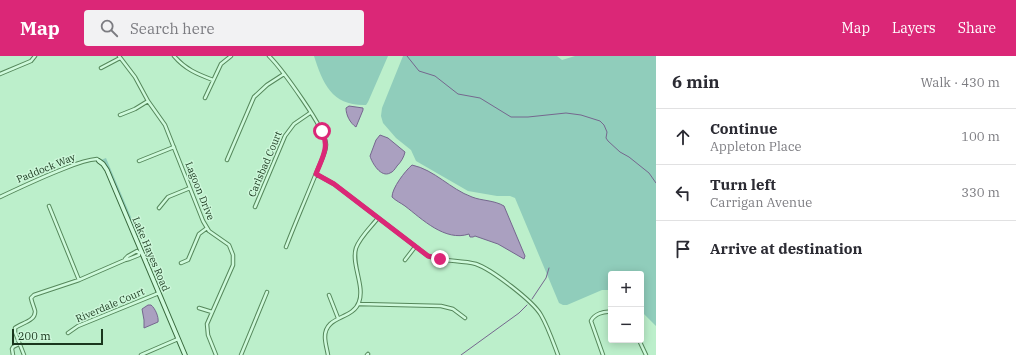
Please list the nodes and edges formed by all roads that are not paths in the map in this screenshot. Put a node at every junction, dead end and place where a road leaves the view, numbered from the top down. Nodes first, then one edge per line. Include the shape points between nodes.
1 (35, 56) edge
2 (174, 56) edge
3 (231, 56) edge
4 (269, 56) edge
5 (120, 57) edge
6 (101, 68) dead end
7 (0, 74) edge
8 (284, 74) junction
9 (213, 80) junction
10 (205, 98) dead end
11 (148, 101) junction
12 (310, 113) junction
13 (120, 115) dead end
14 (174, 147) junction
15 (139, 160) dead end
16 (227, 160) dead end
17 (99, 161) joint
18 (316, 174) junction
19 (190, 188) junction
20 (0, 197) edge
21 (49, 206) dead end
22 (255, 207) dead end
23 (159, 208) dead end
24 (378, 218) junction
25 (207, 228) junction
26 (286, 246) dead end
27 (415, 246) junction
28 (140, 252) junction
29 (405, 260) dead end
30 (182, 263) dead end
31 (79, 280) junction
32 (267, 292) dead end
33 (159, 293) junction
34 (329, 295) dead end
35 (358, 304) junction
36 (199, 308) dead end
37 (212, 312) junction
38 (608, 312) edge
39 (338, 318) junction
40 (466, 318) dead end
41 (68, 333) dead end
42 (178, 339) junction
43 (640, 343) edge
44 (19, 344) junction
45 (13, 355) edge
46 (24, 355) edge
47 (141, 355) edge
48 (185, 355) edge
49 (216, 355) edge
50 (241, 355) edge
51 (328, 355) edge
52 (558, 355) edge
53 (604, 355) edge
54 (646, 355) edge

1 - 7 street via 31,61
2 - 9 street via 195,74
3 - 9 street via 221,64
4 - 8 street
5 - 6 street
5 - 11 street, Lagoon Drive
8 - 12 street
8 - 16 street via 254,97
9 - 10 street
11 - 13 street
11 - 14 street, Lagoon Drive via 165,125
12 - 18 street via 322,131 326,143
12 - 22 street, Carlsbad Court via 294,124 285,136
14 - 15 street
14 - 19 street, Lagoon Drive
17 - 20 street, Paddock Way via 97,159 78,163
17 - 28 street, Lake Hayes Road via 107,170
18 - 24 street via 334,184
18 - 26 street
19 - 23 street via 168,197
19 - 25 street, Lagoon Drive
21 - 31 street
24 - 27 street
24 - 35 street via 358,243 355,252 360,293
25 - 30 street via 199,234 188,260
25 - 37 street, Lagoon Drive via 228,245 233,255 232,265
27 - 29 street
27 - 52 street via 433,258 478,265 493,273 536,308
28 - 31 street via 139,255
28 - 33 street, Lake Hayes Road
31 - 44 street via 31,298 35,316 15,328
32 - 50 street
33 - 41 street, Riverdale Court via 78,326
33 - 42 street, Lake Hayes Road
34 - 39 street
35 - 39 street via 352,312
35 - 40 street via 441,306 453,309
36 - 37 street
37 - 49 street, Lagoon Drive via 207,330
38 - 53 street via 594,316 591,320
39 - 51 street via 329,324 326,330
42 - 47 street
42 - 48 street, Lake Hayes Road
43 - 54 street
44 - 45 street via 13,347
44 - 46 street

